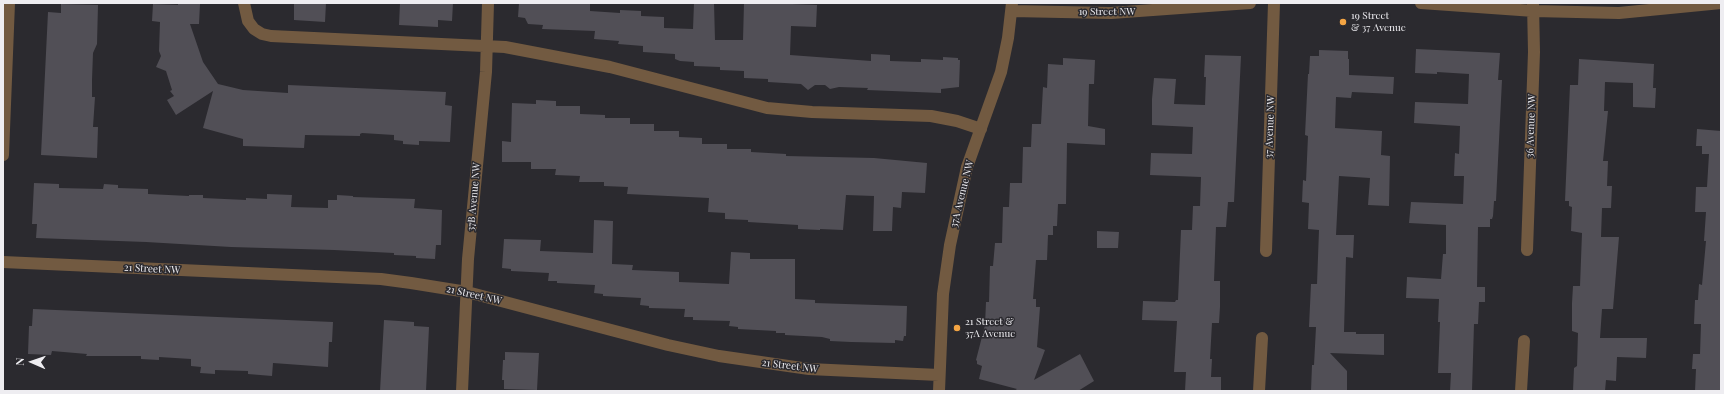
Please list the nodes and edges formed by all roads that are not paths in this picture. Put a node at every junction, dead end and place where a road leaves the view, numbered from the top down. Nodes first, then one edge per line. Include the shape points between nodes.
1 (9, 3) edge
2 (244, 3) edge
3 (488, 3) edge
4 (1250, 3) edge
5 (1274, 3) edge
6 (1421, 3) edge
7 (1721, 3) edge
8 (1012, 7) edge
9 (1534, 7) edge
10 (487, 46) junction
11 (981, 129) junction
12 (3, 155) edge
13 (1526, 250) dead end
14 (1266, 251) dead end
15 (3, 262) edge
16 (467, 292) junction
17 (1262, 338) dead end
18 (1524, 341) dead end
19 (939, 375) junction
20 (462, 391) edge
21 (938, 391) edge
22 (1259, 391) edge
23 (1521, 391) edge

1 - 12 street
2 - 10 street via 248,22 254,28 262,34 280,38
3 - 10 street, 37B Avenue NW
4 - 8 street, 19 Street NW via 1119,13
5 - 14 street, 37 Avenue NW
6 - 9 street
7 - 9 street via 1619,13
8 - 11 street, 37A Avenue NW via 1000,72
9 - 13 street, 36 Avenue NW
10 - 11 street via 539,53 610,68 767,108 931,116
10 - 16 street, 37B Avenue NW
11 - 19 street, 37A Avenue NW via 967,167 950,245
15 - 16 street, 21 Street NW via 381,279
16 - 19 street, 21 Street NW via 719,356 809,369
16 - 20 street, 37B Avenue NW
17 - 22 street
18 - 23 street
19 - 21 street, 37A Avenue NW

